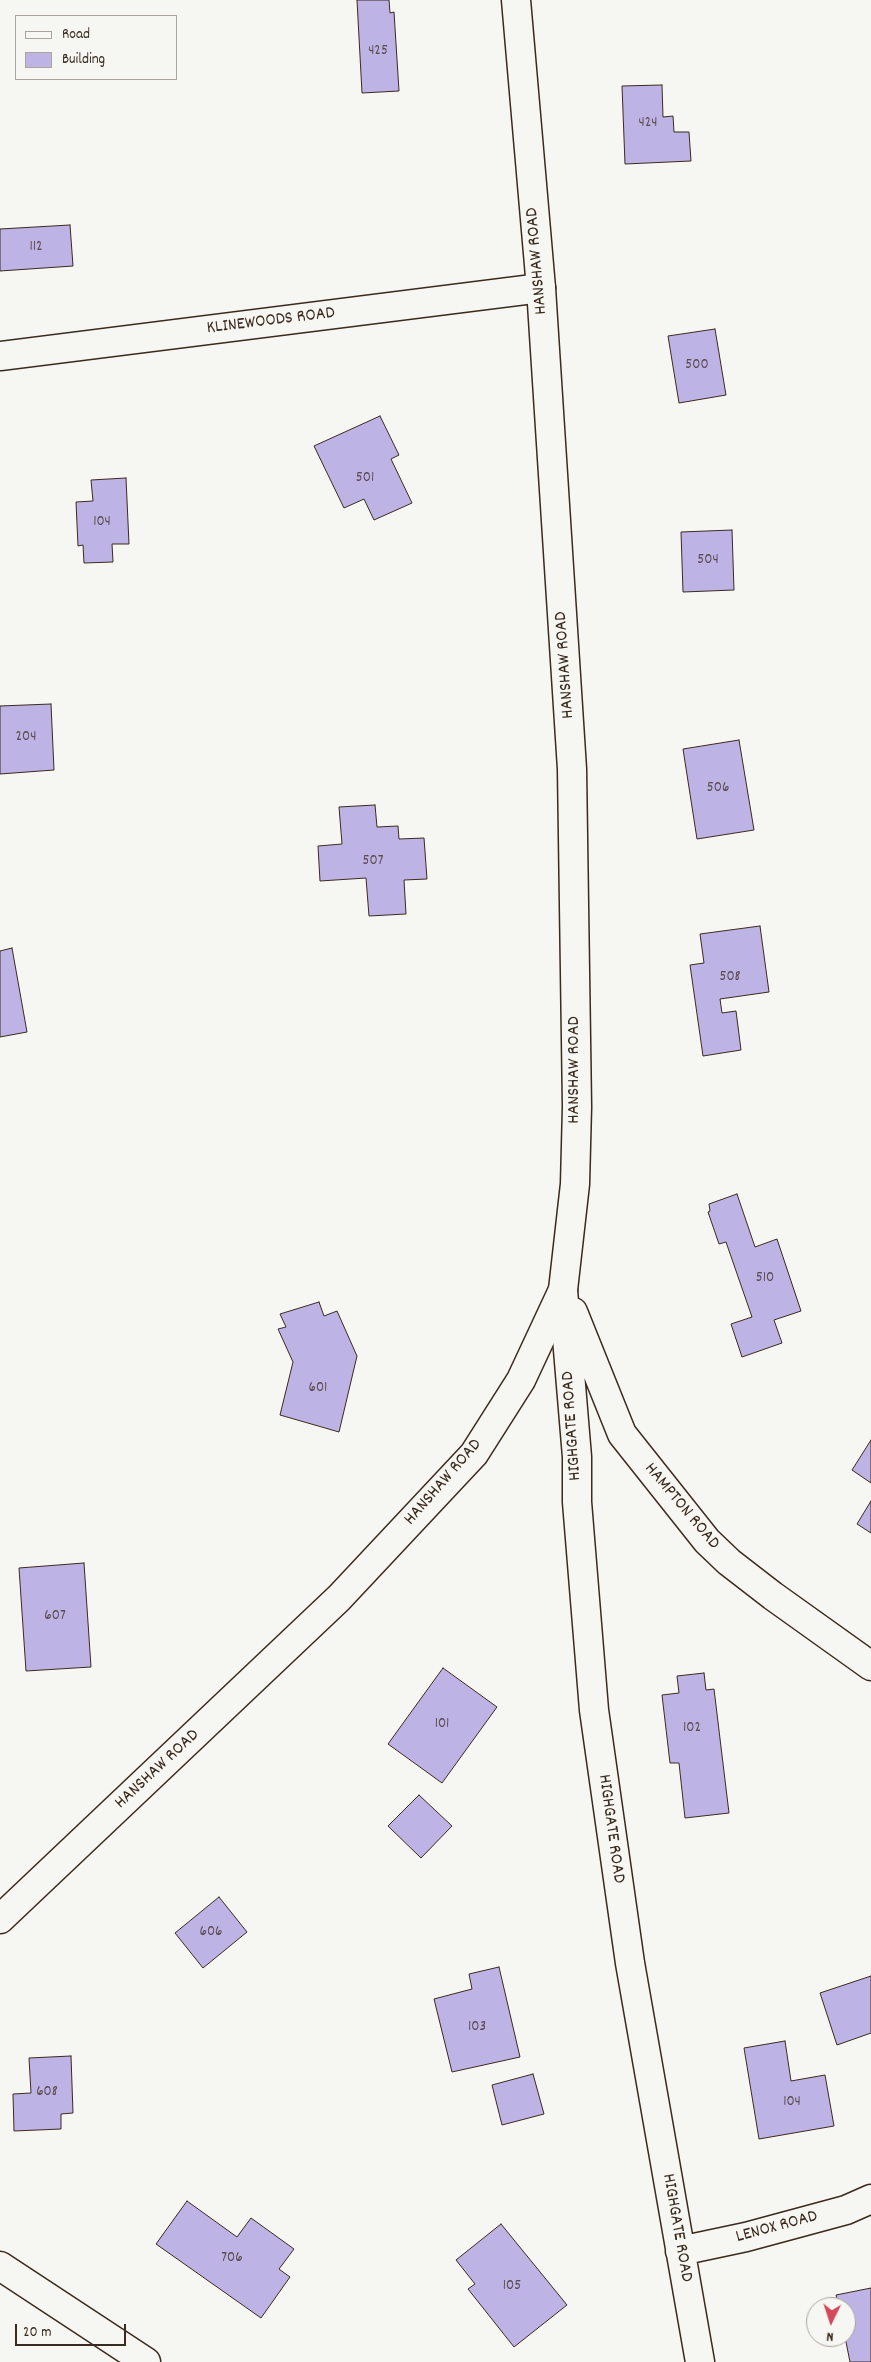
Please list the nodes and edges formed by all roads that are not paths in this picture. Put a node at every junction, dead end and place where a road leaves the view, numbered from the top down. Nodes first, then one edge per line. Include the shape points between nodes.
1 (516, 0) edge
2 (541, 288) junction
3 (0, 356) edge
4 (564, 1290) junction
5 (871, 1666) edge
6 (0, 1919) edge
7 (871, 2199) edge
8 (680, 2251) junction
9 (0, 2266) edge
10 (146, 2362) edge
11 (700, 2362) edge

1 - 2 street, HANSHAW ROAD
2 - 3 street, KLINEWOODS ROAD
2 - 4 street, HANSHAW ROAD via 572,769 577,1107 575,1184
4 - 5 street, HAMPTON ROAD via 622,1434 701,1534 729,1562
4 - 6 street, HANSHAW ROAD via 521,1380 474,1454 339,1598
4 - 8 street, HIGHGATE ROAD via 594,1710 630,1963
7 - 8 street, LENOX ROAD via 846,2210
8 - 11 street, HIGHGATE ROAD
9 - 10 street

